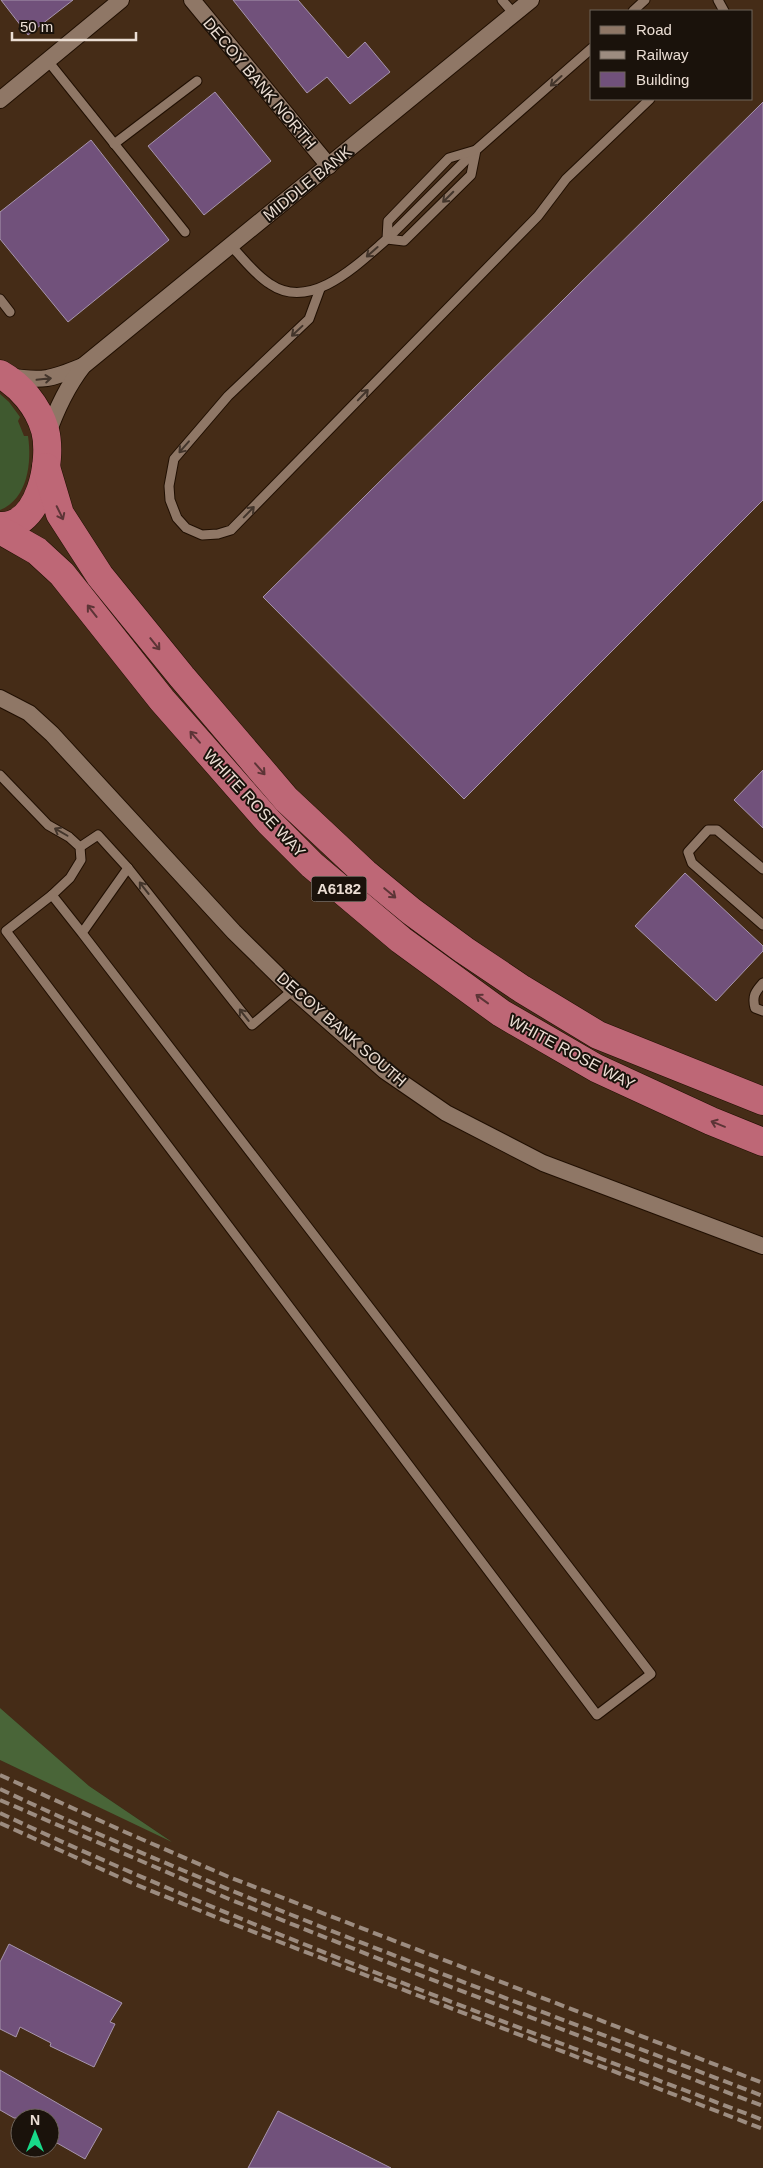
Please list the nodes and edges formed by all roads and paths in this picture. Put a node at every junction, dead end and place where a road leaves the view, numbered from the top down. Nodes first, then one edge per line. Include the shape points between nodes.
1 (120, 0) edge
2 (192, 0) edge
3 (502, 0) edge
4 (532, 0) edge
5 (646, 0) edge
6 (634, 10) edge
7 (514, 14) junction
8 (590, 50) edge
9 (48, 60) junction
10 (198, 81) dead end
11 (2, 94) edge
12 (649, 100) edge
13 (114, 144) junction
14 (476, 150) junction
15 (329, 166) junction
16 (185, 232) dead end
17 (387, 239) junction
18 (231, 246) junction
19 (320, 289) junction
20 (0, 299) edge
21 (10, 312) dead end
22 (83, 366) junction
23 (1, 374) edge
24 (46, 439) junction
25 (46, 466) junction
26 (0, 526) edge
27 (0, 530) edge
28 (0, 698) edge
29 (0, 775) edge
30 (80, 847) junction
31 (128, 868) junction
32 (763, 869) edge
33 (52, 895) junction
34 (763, 925) edge
35 (82, 933) junction
36 (763, 983) edge
37 (292, 990) junction
38 (763, 1011) edge
39 (763, 1101) edge
40 (763, 1142) edge
41 (763, 1246) edge

1 - 9 street
2 - 15 street, DECOY BANK NORTH
3 - 7 lane
4 - 7 street, MIDDLE BANK
5 - 6 lane
7 - 15 street, MIDDLE BANK
8 -> 14 lane
9 - 11 street
9 - 13 lane
10 - 13 lane
19 -> 12 lane via 310,319 228,396 174,459 170,500 177,518 186,528 202,535 231,530 538,216 566,179
13 - 16 lane
14 - 17 lane
14 - 17 lane via 449,158 388,221
14 -> 17 lane via 471,175 404,241
15 - 18 street, MIDDLE BANK
17 -> 19 lane via 347,274
18 - 19 lane via 269,284 282,291
18 - 22 street, MIDDLE BANK
20 - 21 lane
23 -> 22 street, MIDDLE BANK via 33,381 52,378
22 - 24 street, MIDDLE BANK via 60,402
23 - 24 highway, WHITE ROSE WAY via 34,405
24 - 25 highway, WHITE ROSE WAY
25 - 26 highway, WHITE ROSE WAY via 32,508 19,522
25 -> 39 highway, WHITE ROSE WAY / A6182 via 60,514 100,576 286,799 365,873 464,950 598,1035
40 -> 27 highway, WHITE ROSE WAY / A6182 via 596,1068 501,1013 401,940 312,865 269,822 162,700 62,574 36,551
28 - 37 street, DECOY BANK SOUTH via 29,713 52,734 234,932
30 -> 29 lane via 48,825
30 - 31 lane via 98,835
30 - 33 lane via 81,860 70,878
31 - 35 lane
37 -> 31 lane via 252,1025
32 - 34 lane via 718,830 708,830 688,852 692,863
33 - 35 lane
33 - 35 lane via 6,931 597,1714 651,1674
36 - 38 lane via 753,1000 755,1008
37 - 41 street, DECOY BANK SOUTH via 385,1071 480,1132 543,1163

